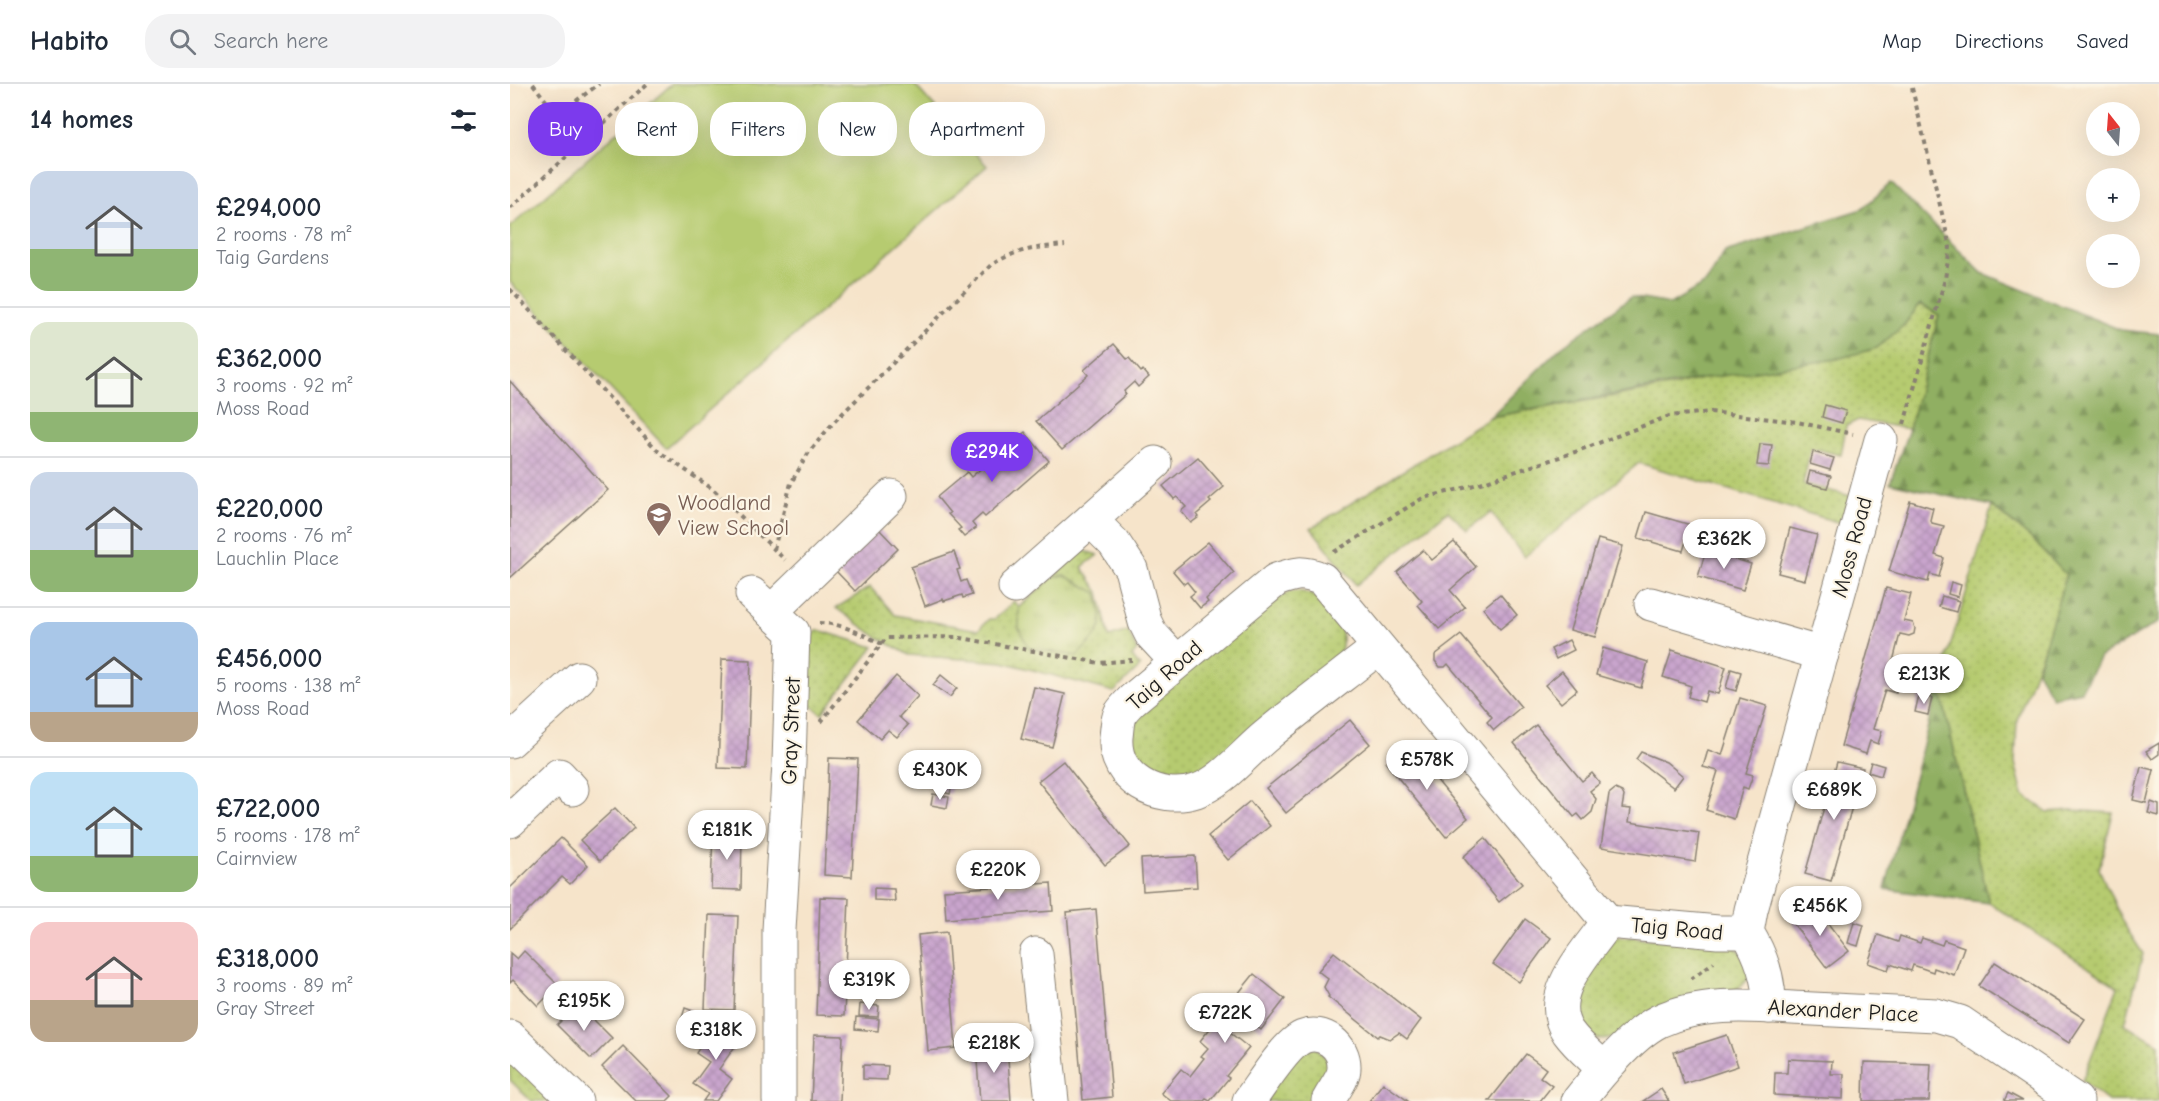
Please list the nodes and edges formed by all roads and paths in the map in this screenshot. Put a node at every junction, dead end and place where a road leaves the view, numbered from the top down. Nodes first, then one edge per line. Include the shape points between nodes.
1 (533, 84) edge
2 (599, 84) edge
3 (647, 84) edge
4 (1911, 84) edge
5 (510, 207) edge
6 (1065, 245) dead end
7 (510, 289) edge
8 (1881, 440) junction
9 (1155, 463) dead end
10 (891, 496) dead end
11 (1091, 520) junction
12 (774, 549) junction
13 (1307, 573) junction
14 (805, 579) junction
15 (1015, 587) dead end
16 (1651, 603) dead end
17 (772, 613) junction
18 (882, 644) junction
19 (1378, 648) junction
20 (1168, 654) junction
21 (1822, 654) junction
22 (579, 678) dead end
23 (818, 726) dead end
24 (510, 741) edge
25 (572, 789) dead end
26 (510, 821) edge
27 (1608, 922) junction
28 (1747, 932) junction
29 (1036, 954) dead end
30 (1769, 1007) junction
31 (510, 1037) edge
32 (1590, 1091) edge
33 (576, 1101) edge
34 (779, 1101) edge
35 (1052, 1101) edge
36 (1249, 1101) edge
37 (1328, 1101) edge
38 (2077, 1101) edge

1 - 2 path via 557,115
3 - 5 path
4 - 8 path via 1950,247 1945,279 1899,444
6 - 12 path via 1024,249 992,265 833,423 809,452 791,483
7 - 12 path via 658,451 714,490
8 - 13 path via 1797,422 1711,412 1669,416 1565,455 1423,498 1335,550
8 - 21 street, Moss Road
9 - 11 street
10 - 14 street
11 - 15 street
11 - 20 street via 1114,543 1131,569 1145,621
12 - 14 path
13 - 19 street, Taig Road via 1322,579
13 - 20 street, Taig Road via 1276,580
14 - 17 street
16 - 21 street
17 - 18 path via 835,624
17 - 34 street, Gray Street via 789,763 779,930
18 - 20 path via 886,638 956,638 1100,663
18 - 23 path
19 - 20 street, Taig Road via 1213,782 1183,795 1164,794 1142,786 1128,774 1116,744 1120,715
19 - 27 street, Taig Road
21 - 28 street, Moss Road
22 - 24 street
25 - 26 street via 559,775
27 - 28 street, Taig Road
27 - 32 street, Taig Road via 1564,985 1560,1002 1567,1031 1579,1045
28 - 30 street via 1759,951 1768,984
29 - 35 street
30 - 32 street, Alexander Place via 1711,1008 1658,1022 1639,1036
30 - 38 street, Alexander Place via 1936,1014 1950,1018
31 - 33 street
36 - 37 street via 1291,1044 1315,1035 1333,1042 1344,1060 1344,1070

